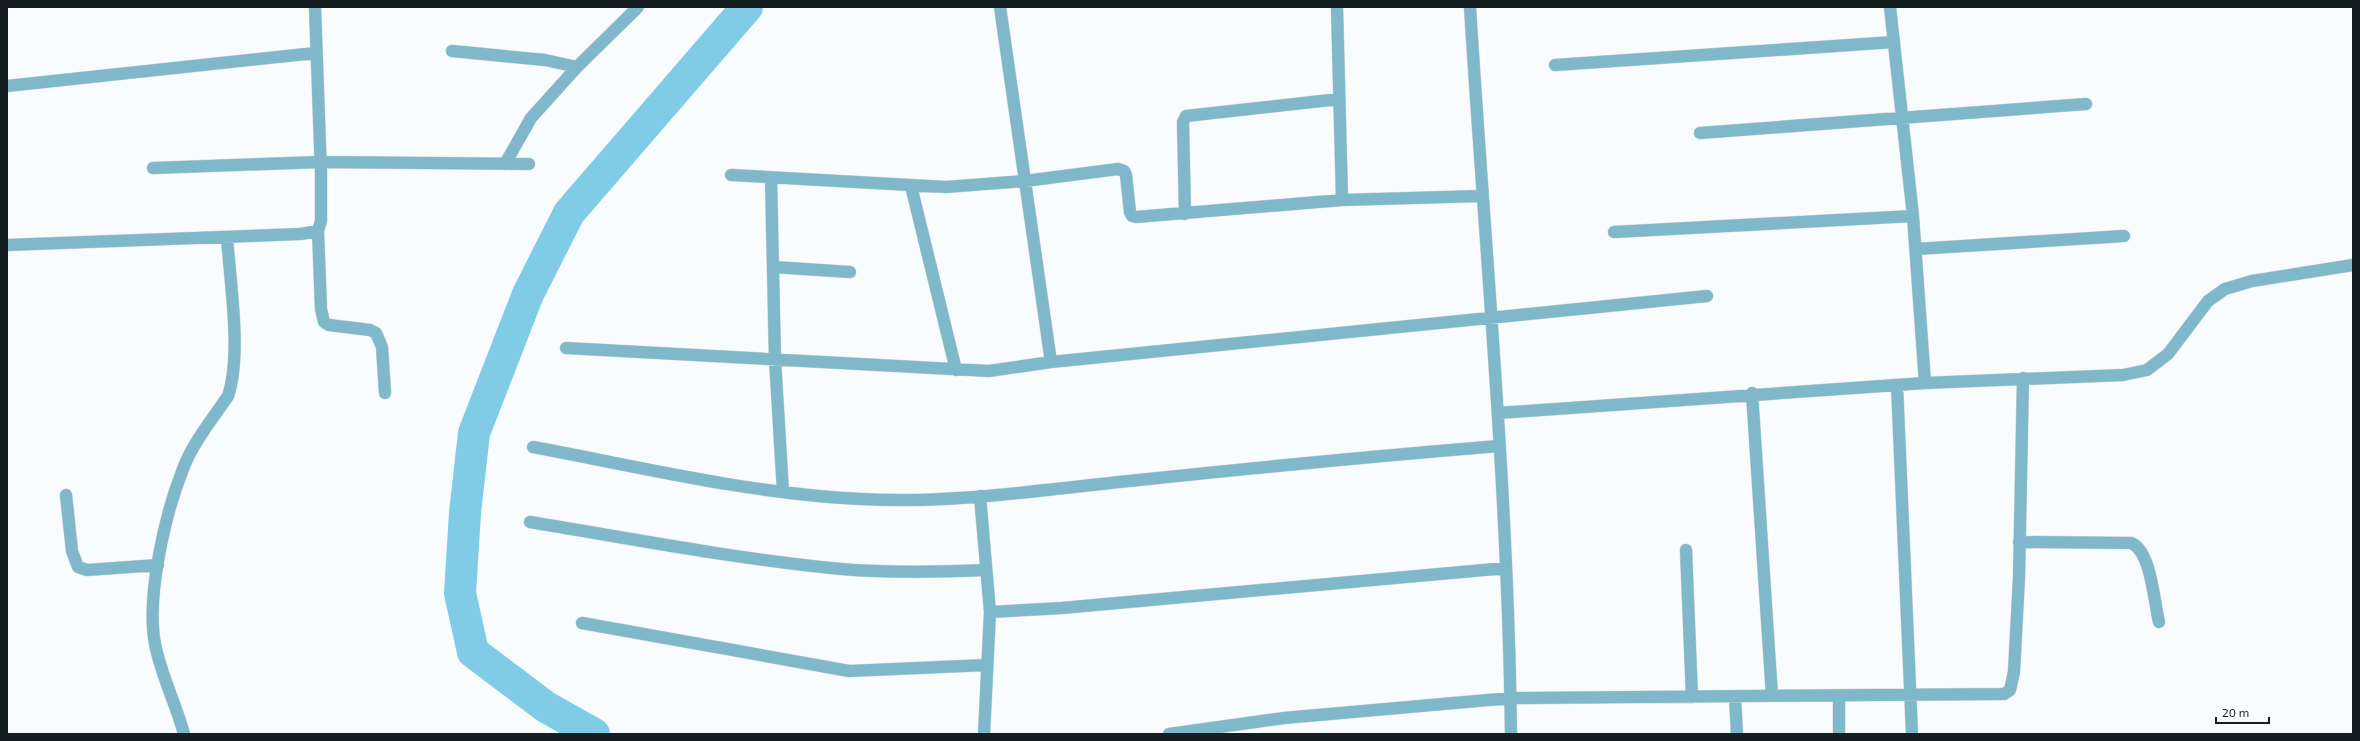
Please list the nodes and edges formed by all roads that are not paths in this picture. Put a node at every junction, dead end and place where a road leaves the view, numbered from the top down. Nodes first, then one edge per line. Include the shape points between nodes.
1 (315, 7) edge
2 (638, 7) edge
3 (1000, 7) edge
4 (1337, 7) edge
5 (1470, 7) edge
6 (1890, 7) edge
7 (1894, 42) junction
8 (452, 51) dead end
9 (315, 53) junction
10 (1555, 65) dead end
11 (577, 68) junction
12 (7, 86) edge
13 (1339, 99) junction
14 (2086, 104) dead end
15 (1904, 119) junction
16 (1700, 133) dead end
17 (320, 162) junction
18 (505, 164) junction
19 (530, 164) dead end
20 (153, 168) dead end
21 (731, 175) dead end
22 (771, 178) junction
23 (1025, 181) junction
24 (911, 186) junction
25 (1481, 196) junction
26 (1342, 200) junction
27 (1185, 214) junction
28 (1913, 216) junction
29 (318, 231) junction
30 (1614, 232) dead end
31 (2124, 236) dead end
32 (227, 237) junction
33 (7, 245) edge
34 (1916, 249) junction
35 (2353, 265) edge
36 (773, 268) junction
37 (850, 272) dead end
38 (1708, 296) dead end
39 (1491, 317) junction
40 (566, 348) dead end
41 (775, 359) junction
42 (1051, 362) junction
43 (956, 370) junction
44 (2023, 378) junction
45 (1925, 383) junction
46 (1896, 385) junction
47 (385, 393) dead end
48 (1752, 393) junction
49 (1498, 413) junction
50 (1499, 446) junction
51 (532, 447) dead end
52 (783, 492) junction
53 (66, 495) dead end
54 (980, 496) junction
55 (530, 522) dead end
56 (2019, 542) junction
57 (1686, 550) dead end
58 (158, 565) junction
59 (1506, 568) junction
60 (986, 570) junction
61 (990, 612) junction
62 (2159, 622) dead end
63 (582, 623) dead end
64 (987, 666) junction
65 (1772, 696) junction
66 (1839, 696) junction
67 (1911, 696) junction
68 (1692, 697) junction
69 (1735, 697) junction
70 (1511, 698) junction
71 (184, 734) edge
72 (984, 734) edge
73 (1169, 734) edge
74 (1512, 734) edge
75 (1737, 734) edge
76 (1839, 734) edge
77 (1912, 734) edge

1 - 9 street
2 - 11 street
3 - 23 street
4 - 13 street
5 - 25 street
6 - 7 street
7 - 10 street
7 - 15 street
8 - 11 street via 545,60
9 - 12 street
9 - 17 street
11 - 18 street via 531,118
13 - 26 street
13 - 27 street via 1186,116 1183,122
14 - 15 street
15 - 16 street
15 - 28 street
17 - 18 street
17 - 20 street
17 - 29 street
18 - 19 street
21 - 22 street
22 - 24 street
22 - 36 street
23 - 24 street via 946,187
23 - 27 street via 1118,169 1126,175 1132,216
23 - 42 street
24 - 43 street
25 - 26 street
25 - 39 street
26 - 27 street
28 - 30 street
28 - 34 street
29 - 32 street via 307,234
29 - 47 street via 321,309 324,322 376,333 382,347
31 - 34 street
32 - 33 street
32 - 58 street via 235,350 232,383 228,396 183,468
34 - 45 street
35 - 44 street via 2252,281 2225,289 2208,301 2168,354 2147,370 2122,375
36 - 37 street
36 - 41 street
38 - 39 street
39 - 42 street
39 - 49 street
40 - 41 street
41 - 43 street
41 - 52 street
42 - 43 street via 989,371
44 - 45 street
44 - 56 street
45 - 46 street
46 - 48 street
46 - 67 street
48 - 49 street
48 - 65 street
49 - 50 street
50 - 54 street via 1301,463
50 - 59 street
51 - 52 street
52 - 54 street via 862,500
53 - 58 street via 72,552 78,568 87,570
54 - 60 street
55 - 60 street via 730,555 842,569 938,572
56 - 62 street via 2131,542 2137,545 2146,560
56 - 67 street via 2014,672 2010,690 2004,694
57 - 68 street
58 - 71 street via 152,624 155,644
59 - 61 street via 1062,608
59 - 70 street
60 - 61 street
61 - 64 street
63 - 64 street via 849,671
64 - 72 street
65 - 66 street
65 - 69 street
66 - 67 street
66 - 76 street
67 - 77 street
68 - 69 street
68 - 70 street
69 - 75 street
70 - 73 street via 1284,718
70 - 74 street

